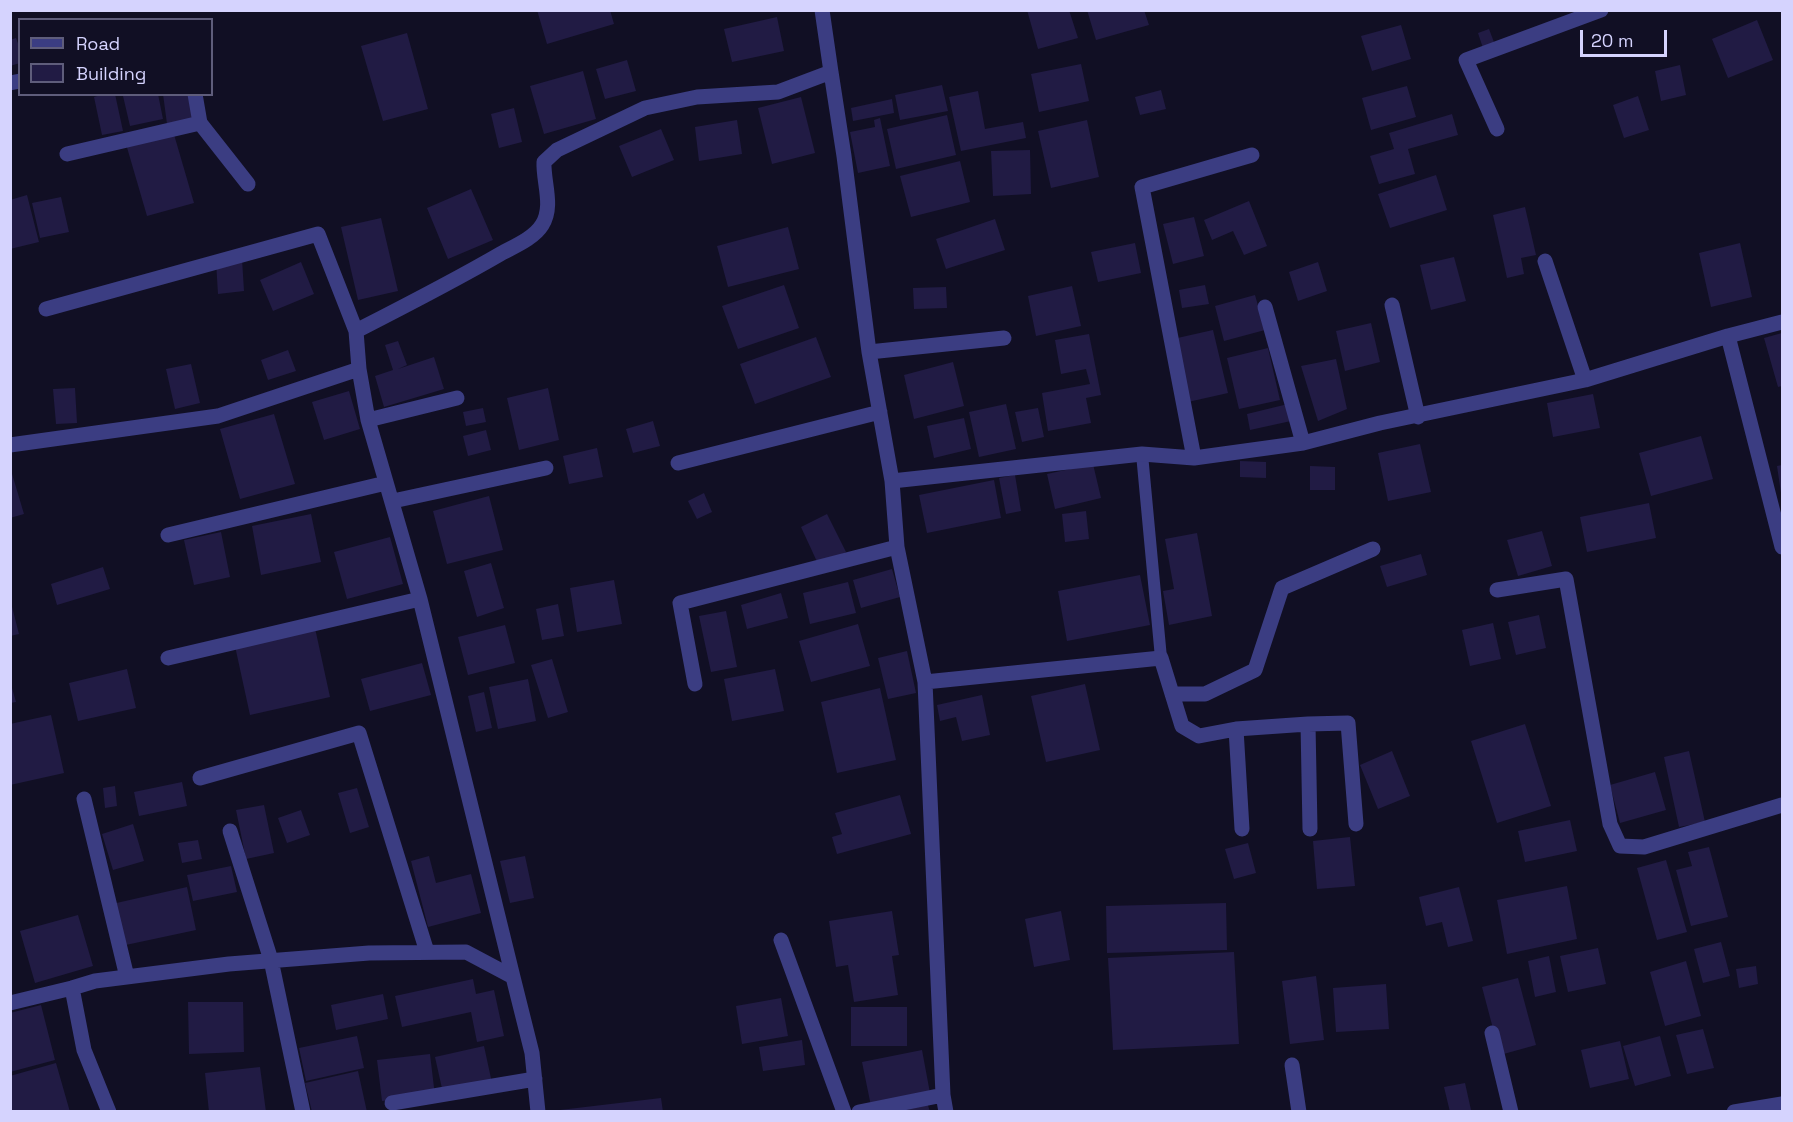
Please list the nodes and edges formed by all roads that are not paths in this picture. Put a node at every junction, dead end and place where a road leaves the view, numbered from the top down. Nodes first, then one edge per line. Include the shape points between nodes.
1 (822, 10) edge
2 (1600, 10) edge
3 (831, 72) junction
4 (195, 96) edge
5 (200, 123) junction
6 (1497, 129) dead end
7 (67, 154) dead end
8 (1252, 155) dead end
9 (248, 184) dead end
10 (1545, 261) dead end
11 (1392, 305) dead end
12 (1265, 307) dead end
13 (46, 309) dead end
14 (1782, 322) edge
15 (356, 331) junction
16 (1728, 336) junction
17 (1004, 338) dead end
18 (869, 352) junction
19 (359, 369) junction
20 (1585, 380) junction
21 (457, 398) dead end
22 (880, 412) junction
23 (1418, 417) junction
24 (369, 420) junction
25 (1303, 442) junction
26 (10, 445) edge
27 (1142, 454) junction
28 (1194, 458) junction
29 (678, 463) dead end
30 (546, 468) dead end
31 (892, 481) junction
32 (386, 483) junction
33 (393, 501) junction
34 (168, 535) dead end
35 (897, 547) junction
36 (1782, 547) edge
37 (1373, 549) dead end
38 (1497, 590) dead end
39 (420, 599) junction
40 (168, 658) dead end
41 (1161, 658) junction
42 (925, 682) junction
43 (695, 684) dead end
44 (1172, 694) junction
45 (1308, 724) junction
46 (1236, 729) junction
47 (200, 778) dead end
48 (84, 799) dead end
49 (1782, 805) edge
50 (1356, 824) dead end
51 (1242, 829) dead end
52 (1310, 830) dead end
53 (230, 831) dead end
54 (781, 940) dead end
55 (427, 952) junction
56 (271, 960) junction
57 (127, 977) junction
58 (513, 977) junction
59 (72, 988) junction
60 (10, 1003) edge
61 (1492, 1034) dead end
62 (1292, 1065) dead end
63 (535, 1079) junction
64 (943, 1095) junction
65 (392, 1104) dead end
66 (1782, 1104) edge
67 (1755, 1110) edge
68 (109, 1112) edge
69 (303, 1112) edge
70 (538, 1112) edge
71 (844, 1112) edge
72 (859, 1112) edge
73 (946, 1112) edge
74 (1299, 1112) edge
75 (1511, 1112) edge
76 (1734, 1112) edge

1 - 3 street
2 - 6 street via 1466,60
3 - 15 street via 778,92 697,97 645,108 557,150 544,162 549,203 543,224 527,239
3 - 18 street
4 - 5 street
5 - 7 street
5 - 9 street
8 - 28 street via 1142,187
10 - 20 street
11 - 23 street
12 - 25 street
13 - 15 street via 318,234
14 - 16 street
15 - 19 street
16 - 20 street
16 - 36 street
17 - 18 street
18 - 22 street
19 - 24 street
19 - 26 street via 218,416
20 - 23 street
21 - 24 street
22 - 29 street
22 - 31 street
23 - 25 street
24 - 32 street
25 - 28 street
27 - 28 street
27 - 31 street
27 - 41 lane
30 - 33 street
31 - 35 street
32 - 33 street
32 - 34 street
33 - 39 street
35 - 42 street
35 - 43 street via 680,603
37 - 44 street via 1282,588 1255,670 1205,694
38 - 49 street via 1566,579 1610,824 1620,846 1644,847
39 - 40 street
39 - 58 street
41 - 42 street
41 - 44 street
42 - 64 street
44 - 46 street via 1182,726 1199,736
45 - 46 street
45 - 50 street via 1348,723
45 - 52 street
46 - 51 street
47 - 55 street via 359,733
48 - 57 street
53 - 56 street
54 - 71 street
55 - 56 street
55 - 58 street via 466,952
56 - 57 street
56 - 69 street
57 - 59 street
58 - 63 street
59 - 60 street
59 - 68 street via 84,1050
61 - 75 street
62 - 74 street
63 - 65 street
63 - 70 street
64 - 72 street
64 - 73 street
66 - 67 street
67 - 76 street

